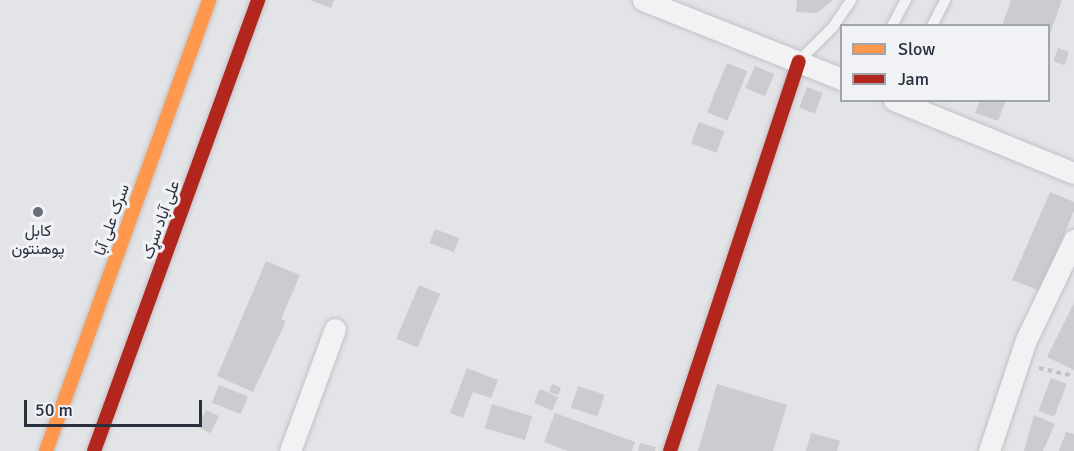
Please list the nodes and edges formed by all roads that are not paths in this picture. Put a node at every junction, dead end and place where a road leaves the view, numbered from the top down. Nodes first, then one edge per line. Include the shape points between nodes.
1 (209, 0) edge
2 (258, 0) edge
3 (643, 0) edge
4 (851, 0) edge
5 (906, 0) edge
6 (945, 0) edge
7 (893, 24) edge
8 (933, 24) edge
9 (799, 62) junction
10 (840, 78) edge
11 (899, 102) edge
12 (1074, 173) edge
13 (1074, 240) edge
14 (335, 329) dead end
15 (46, 451) edge
16 (94, 451) edge
17 (290, 451) edge
18 (670, 451) edge
19 (989, 451) edge

1 - 15 street, سرک علی آبا via 152,175
2 - 16 street, علی آباد سړک via 185,187
3 - 9 street
4 - 9 lane via 833,27
5 - 7 lane
6 - 8 lane
9 - 10 street
9 - 18 street
11 - 12 street
13 - 19 street via 1018,364
14 - 17 street

